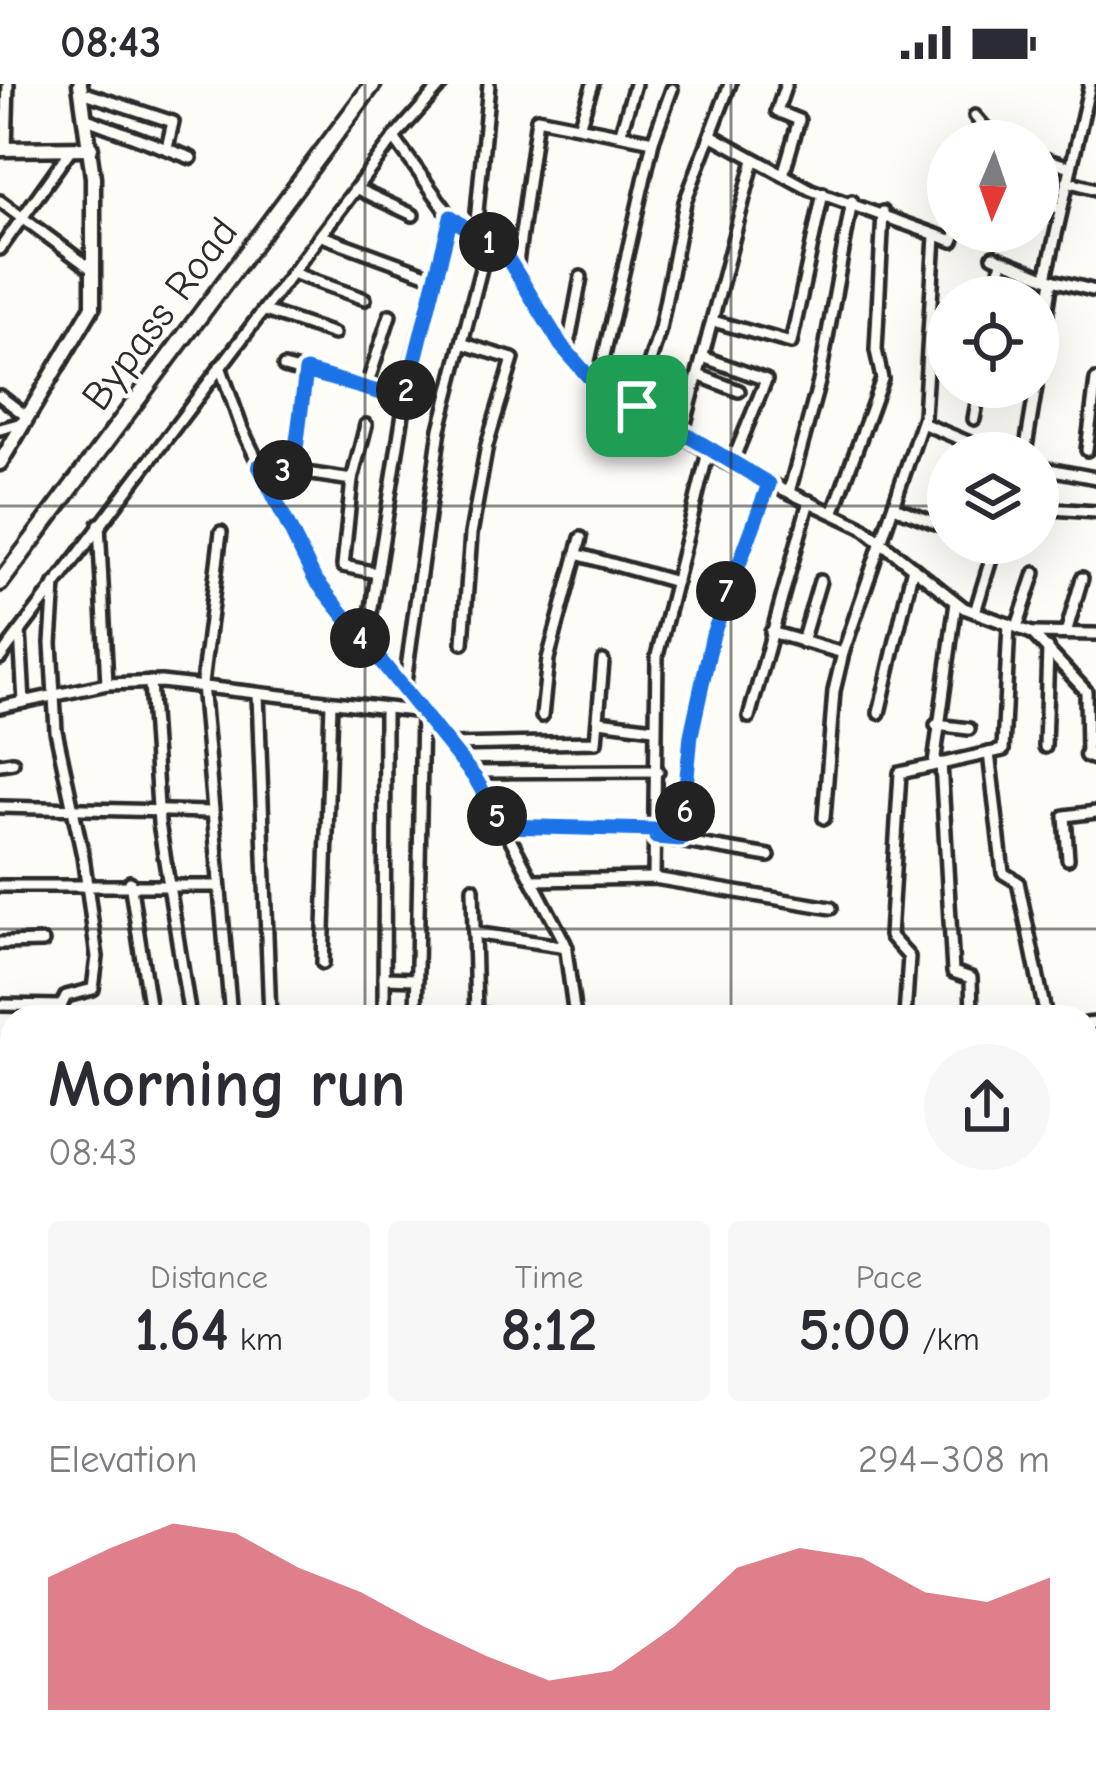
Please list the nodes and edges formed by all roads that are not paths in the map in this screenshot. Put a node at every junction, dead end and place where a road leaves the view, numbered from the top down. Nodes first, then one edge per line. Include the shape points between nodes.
1 (8, 84) edge
2 (373, 84) edge
3 (442, 84) edge
4 (489, 84) edge
5 (593, 84) edge
6 (635, 84) edge
7 (730, 84) edge
8 (786, 84) edge
9 (1090, 84) edge
10 (81, 88) edge
11 (672, 89) dead end
12 (975, 116) dead end
13 (87, 119) junction
14 (977, 120) edge
15 (580, 123) junction
16 (621, 132) junction
17 (711, 135) junction
18 (394, 138) junction
19 (653, 141) junction
20 (91, 148) junction
21 (167, 148) junction
22 (3, 149) edge
23 (71, 149) junction
24 (191, 158) dead end
25 (754, 160) junction
26 (1059, 163) edge
27 (1071, 167) junction
28 (783, 175) junction
29 (1067, 181) junction
30 (357, 189) junction
31 (1096, 189) edge
32 (823, 194) junction
33 (0, 201) edge
34 (852, 201) junction
35 (1061, 209) joint
36 (883, 212) junction
37 (413, 215) dead end
38 (451, 217) junction
39 (24, 219) junction
40 (927, 232) edge
41 (475, 233) junction
42 (322, 236) junction
43 (488, 241) junction
44 (0, 249) edge
45 (934, 252) edge
46 (516, 270) junction
47 (93, 271) junction
48 (295, 274) junction
49 (996, 276) edge
50 (1042, 276) edge
51 (1050, 276) edge
52 (581, 277) dead end
53 (437, 278) junction
54 (1059, 282) edge
55 (1096, 291) edge
56 (365, 298) dead end
57 (265, 310) junction
58 (390, 315) dead end
59 (713, 321) junction
60 (334, 334) dead end
61 (464, 344) junction
62 (567, 352) junction
63 (703, 357) junction
64 (220, 366) junction
65 (284, 367) dead end
66 (306, 371) junction
67 (698, 375) junction
68 (1096, 380) edge
69 (598, 382) junction
70 (366, 389) junction
71 (739, 391) dead end
72 (0, 396) edge
73 (405, 400) junction
74 (637, 406) junction
75 (976, 408) edge
76 (974, 419) dead end
77 (24, 420) junction
78 (922, 423) junction
79 (365, 425) dead end
80 (0, 429) edge
81 (944, 432) edge
82 (682, 435) junction
83 (1087, 450) dead end
84 (708, 452) junction
85 (0, 463) edge
86 (731, 465) junction
87 (259, 466) junction
88 (1059, 471) edge
89 (293, 472) junction
90 (1096, 478) edge
91 (352, 480) junction
92 (769, 484) junction
93 (789, 492) junction
94 (809, 501) junction
95 (894, 507) junction
96 (1059, 509) edge
97 (834, 511) junction
98 (1096, 512) edge
99 (927, 520) edge
100 (99, 524) junction
101 (221, 532) dead end
102 (581, 538) dead end
103 (882, 542) junction
104 (576, 554) junction
105 (987, 564) edge
106 (913, 567) junction
107 (377, 573) junction
108 (1035, 573) dead end
109 (1082, 578) dead end
110 (820, 581) dead end
111 (676, 582) junction
112 (0, 583) edge
113 (55, 584) junction
114 (956, 602) junction
115 (975, 612) junction
116 (1013, 626) junction
117 (20, 632) junction
118 (771, 632) junction
119 (1032, 633) junction
120 (1066, 633) junction
121 (1096, 634) edge
122 (802, 642) junction
123 (463, 643) dead end
124 (366, 645) junction
125 (1048, 648) junction
126 (843, 653) junction
127 (0, 658) edge
128 (604, 661) dead end
129 (150, 682) junction
130 (107, 684) junction
131 (202, 684) junction
132 (404, 690) junction
133 (1091, 692) edge
134 (55, 694) junction
135 (258, 694) junction
136 (24, 702) junction
137 (331, 702) junction
138 (0, 707) edge
139 (385, 710) junction
140 (422, 712) junction
141 (879, 713) dead end
142 (542, 716) dead end
143 (749, 717) dead end
144 (599, 722) junction
145 (936, 725) junction
146 (654, 728) junction
147 (969, 729) dead end
148 (449, 745) junction
149 (1045, 747) dead end
150 (989, 753) junction
151 (1091, 757) edge
152 (13, 762) dead end
153 (938, 763) junction
154 (0, 764) edge
155 (658, 771) junction
156 (470, 772) junction
157 (0, 807) edge
158 (160, 810) junction
159 (75, 812) junction
160 (210, 812) junction
161 (1096, 812) edge
162 (824, 818) dead end
163 (503, 826) junction
164 (656, 834) junction
165 (681, 839) junction
166 (769, 856) dead end
167 (1068, 859) dead end
168 (655, 878) junction
169 (532, 880) junction
170 (130, 882) junction
171 (166, 883) junction
172 (87, 885) junction
173 (0, 886) edge
174 (218, 886) junction
175 (473, 888) dead end
176 (831, 908) dead end
177 (475, 933) junction
178 (44, 942) dead end
179 (0, 943) edge
180 (566, 947) junction
181 (323, 963) dead end
182 (384, 978) junction
183 (417, 979) junction
184 (64, 1005) edge
185 (150, 1005) edge
186 (189, 1005) edge
187 (230, 1005) edge
188 (270, 1005) edge
189 (384, 1005) edge
190 (416, 1005) edge
191 (476, 1005) edge
192 (573, 1005) edge
193 (906, 1005) edge
194 (972, 1005) edge
195 (1044, 1005) edge

1 - 22 street
2 - 112 main road, Bypass Road
3 - 18 street
4 - 41 street
5 - 15 street
6 - 16 street
7 - 17 street
8 - 28 street via 777,111 799,120
9 - 27 street
10 - 13 street
10 - 21 street via 173,122
11 - 19 street
12 - 14 street
13 - 20 street
13 - 21 street
15 - 16 street
15 - 46 street via 537,118
16 - 19 street
17 - 25 street
17 - 74 street via 686,202
18 - 30 street
18 - 38 street
19 - 69 street
20 - 23 street
20 - 47 street
21 - 24 street
22 - 23 street
23 - 39 street
25 - 28 street
25 - 59 street
26 - 27 street
27 - 29 street
28 - 32 street
29 - 31 street
29 - 35 street
30 - 37 street
30 - 42 street
32 - 34 street
32 - 59 street via 791,343
33 - 39 street
34 - 36 street
34 - 93 street via 819,382
35 - 51 street
36 - 40 street
36 - 97 street via 882,379
38 - 41 street
38 - 53 street
39 - 44 street
39 - 47 street
41 - 43 street
42 - 48 street
42 - 53 street
43 - 46 street
43 - 61 street
45 - 78 street
46 - 62 street
47 - 77 street via 93,306
48 - 56 street
48 - 57 street
49 - 50 street via 997,258
52 - 62 street
53 - 73 street
54 - 55 street
57 - 60 street
57 - 64 street
58 - 70 street
59 - 63 street
61 - 123 street via 513,359 475,512
61 - 132 street via 440,429
62 - 69 street
63 - 67 street
63 - 86 street via 766,380
64 - 87 street
64 - 100 street
65 - 66 street
66 - 70 street
66 - 89 street
67 - 71 street
67 - 82 street
68 - 83 street
69 - 74 street
70 - 73 street
72 - 77 street
73 - 107 street
74 - 82 street
75 - 76 street
77 - 80 street
77 - 85 street
78 - 81 street
78 - 95 street
79 - 91 street
82 - 84 street
84 - 86 street
84 - 111 street
86 - 92 street
87 - 89 street
87 - 124 street via 314,578
88 - 90 street
89 - 91 street
91 - 107 street via 344,566
92 - 93 street
92 - 165 street via 713,634 691,735
93 - 94 street
94 - 97 street
94 - 118 street
95 - 99 street
95 - 103 street
96 - 98 street
97 - 103 street
100 - 113 street
100 - 130 street
101 - 131 street
102 - 104 street
103 - 106 street
103 - 126 street
104 - 111 street
104 - 142 street
105 - 115 street
106 - 114 street
106 - 141 street
107 - 124 street
108 - 116 street
109 - 120 street
110 - 122 street
111 - 146 street via 657,656
113 - 117 street
113 - 134 street
114 - 115 street
114 - 145 street
115 - 116 street
116 - 119 street
116 - 150 street via 1003,750
117 - 127 street
117 - 136 street
118 - 122 street
118 - 143 street
119 - 120 street
119 - 125 street
120 - 121 street
122 - 126 street
124 - 132 street
125 - 133 street
125 - 149 street
126 - 162 street
128 - 144 street
129 - 130 street
129 - 131 street
129 - 158 street
130 - 134 street
131 - 135 street
131 - 160 street
132 - 140 street
133 - 151 street
134 - 136 street
134 - 159 street
135 - 137 street
135 - 188 street
136 - 138 street
137 - 139 street
137 - 181 street
139 - 140 street
139 - 182 street
140 - 148 street
140 - 183 street
144 - 146 street
144 - 148 street via 590,744
145 - 147 street
145 - 153 street
146 - 155 street
148 - 156 street
150 - 153 street
150 - 195 street via 1003,873 1018,882
152 - 154 street
153 - 193 street via 900,773 890,936 909,957
153 - 194 street via 953,972 971,979
155 - 156 street
155 - 164 street
156 - 163 street
157 - 159 street
158 - 159 street
158 - 160 street
158 - 171 street
159 - 172 street
160 - 174 street
161 - 167 street via 1065,816
163 - 164 street
163 - 169 street
164 - 165 street
164 - 168 street
165 - 166 street
168 - 169 street
168 - 176 street
169 - 180 street
170 - 171 street
170 - 172 street
170 - 185 street
171 - 174 street
171 - 186 street
172 - 173 street
172 - 184 street via 93,989 65,996
174 - 187 street
175 - 177 street
177 - 180 street
177 - 191 street
178 - 179 street
180 - 192 street
182 - 183 street
182 - 189 street
183 - 190 street

